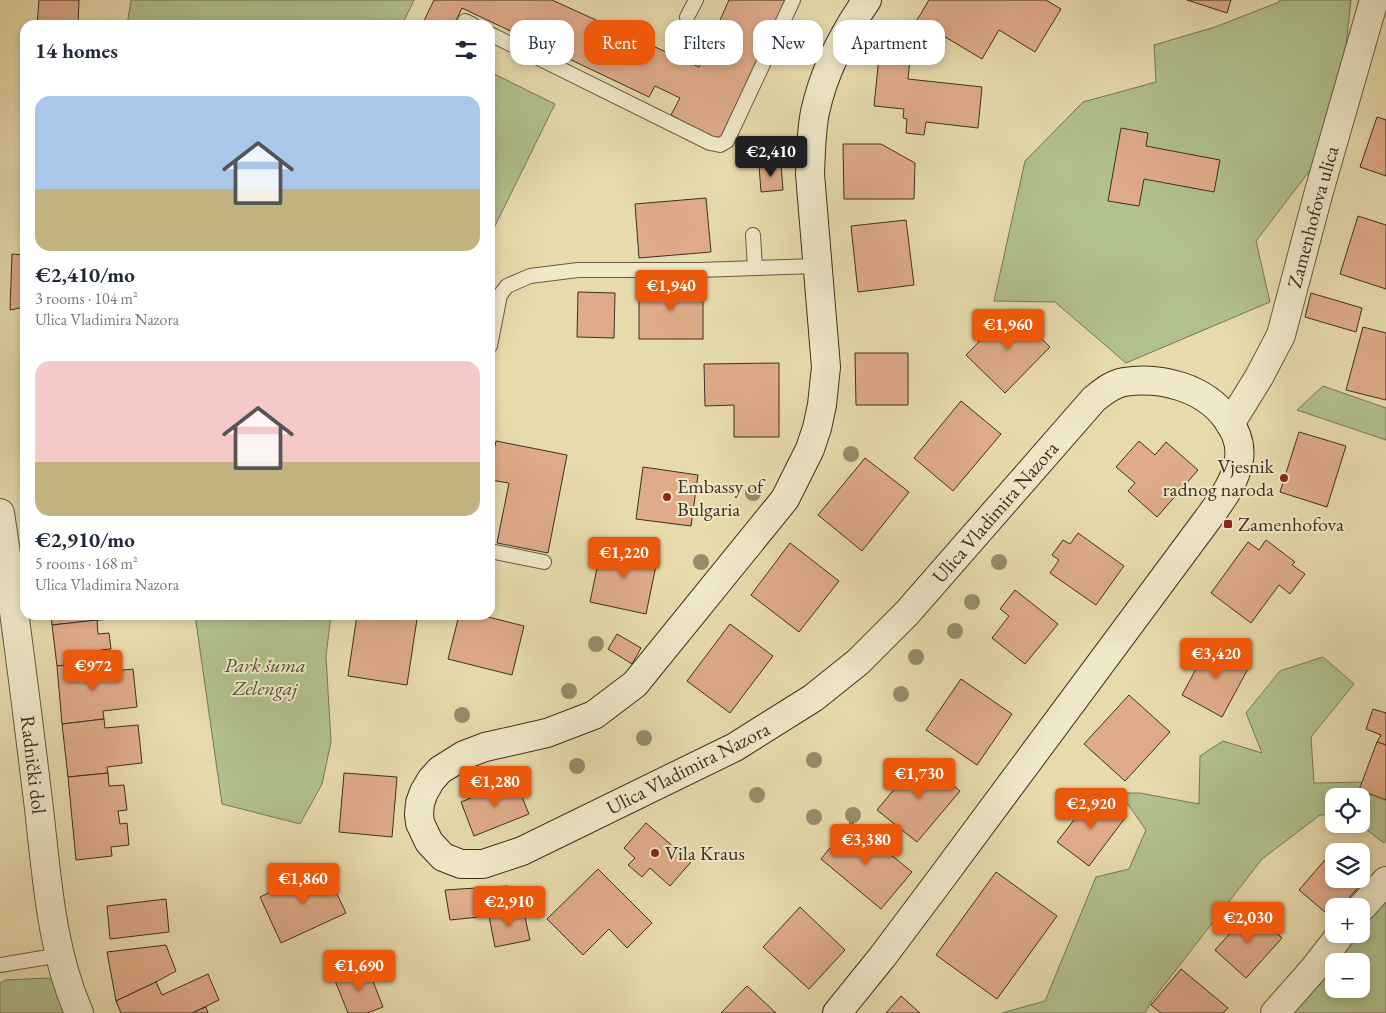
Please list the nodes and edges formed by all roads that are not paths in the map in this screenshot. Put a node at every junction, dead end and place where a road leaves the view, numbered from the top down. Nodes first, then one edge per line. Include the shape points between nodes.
1 (696, 0) edge
2 (793, 0) edge
3 (867, 0) edge
4 (1374, 0) edge
5 (687, 17) dead end
6 (495, 36) edge
7 (753, 235) dead end
8 (817, 266) junction
9 (755, 268) junction
10 (495, 320) edge
11 (1230, 424) junction
12 (0, 512) edge
13 (495, 552) edge
14 (544, 562) dead end
15 (1386, 881) edge
16 (1370, 898) edge
17 (1334, 943) edge
18 (60, 955) junction
19 (0, 965) edge
20 (79, 1013) edge
21 (837, 1013) edge
22 (1275, 1013) edge

1 - 5 lane
2 - 6 lane via 726,141 720,145
3 - 8 street, Ulica Vladimira Nazora via 832,59 815,112 810,174
4 - 11 street, Zamenhofova ulica via 1281,335
7 - 9 lane
8 - 9 lane
8 - 11 street, Ulica Vladimira Nazora via 826,367 822,405 810,449 785,499 635,684 594,715 547,734 484,747 440,770 424,792 419,814 424,835 443,857 461,864 483,864 522,851 735,748 812,698 858,662 901,620 1094,399 1113,386 1123,382 1160,382 1193,390 1214,404
9 - 10 lane via 578,270 530,276 507,286 500,295
11 - 21 street, Ulica Vladimira Nazora via 1239,444 1239,459 1233,479 1217,506 996,806
12 - 18 street, Radnički dol
13 - 14 lane
15 - 16 street
17 - 22 street
18 - 19 lane
18 - 20 street, Radnički dol

